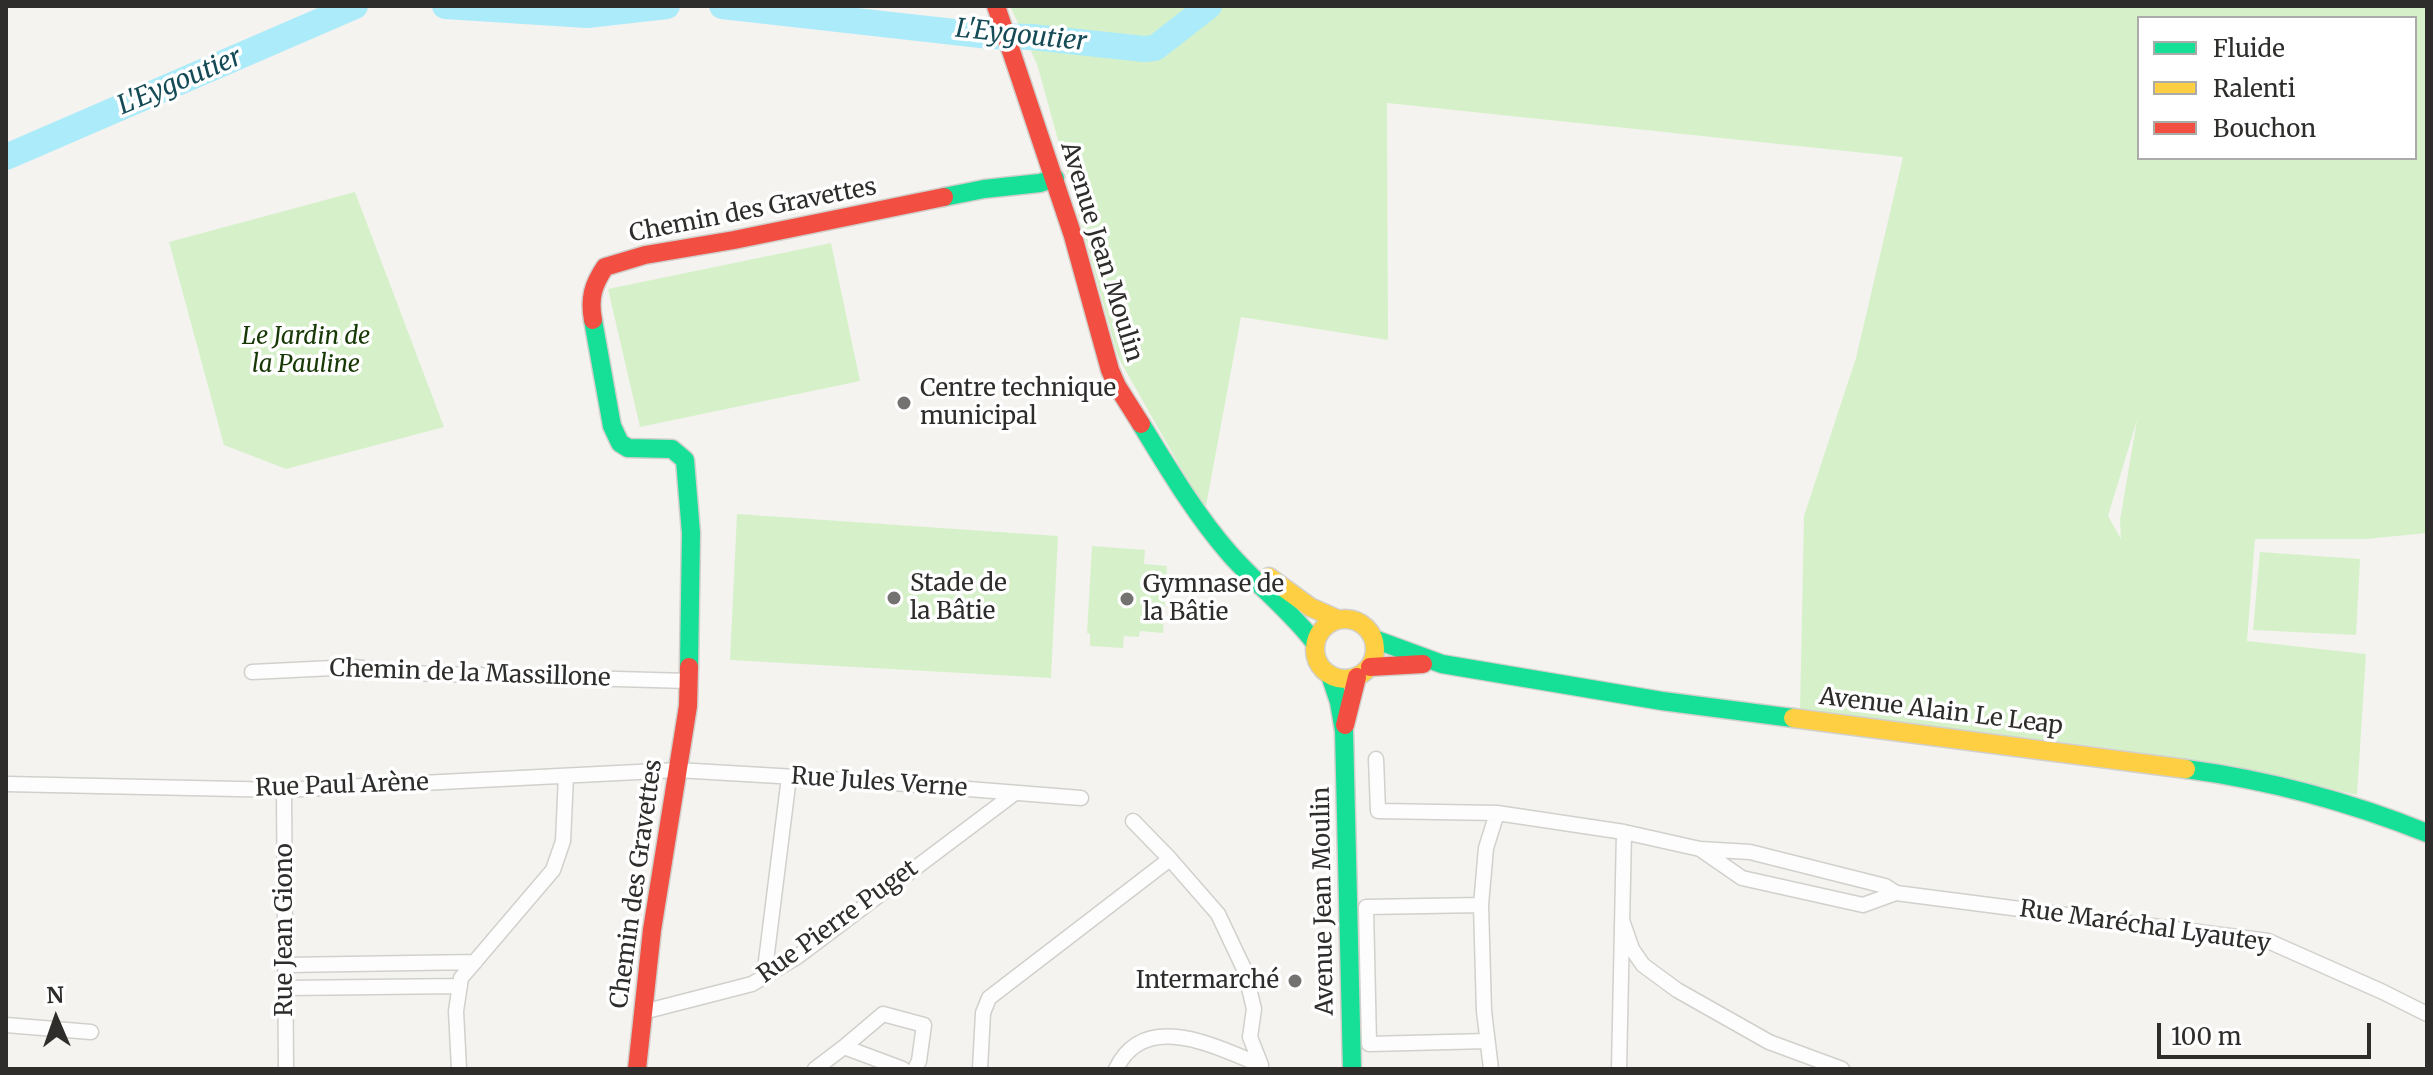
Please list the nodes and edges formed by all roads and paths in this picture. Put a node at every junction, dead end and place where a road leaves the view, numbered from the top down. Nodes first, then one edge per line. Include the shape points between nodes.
1 (999, 13) edge
2 (1055, 178) junction
3 (1207, 525) junction
4 (1337, 619) junction
5 (1374, 639) junction
6 (1315, 643) junction
7 (1442, 664) junction
8 (252, 672) dead end
9 (1364, 672) junction
10 (1330, 675) junction
11 (688, 681) junction
12 (1344, 731) junction
13 (1376, 759) dead end
14 (677, 770) junction
15 (566, 776) junction
16 (789, 777) junction
17 (6, 784) edge
18 (284, 790) junction
19 (1015, 793) junction
20 (1081, 798) dead end
21 (1497, 813) junction
22 (1133, 821) dead end
23 (1624, 832) junction
24 (2427, 833) edge
25 (1700, 849) junction
26 (1170, 859) junction
27 (1896, 893) junction
28 (1481, 905) junction
29 (1623, 923) junction
30 (475, 962) junction
31 (286, 965) junction
32 (764, 977) junction
33 (460, 986) junction
34 (286, 988) junction
35 (643, 1012) junction
36 (2427, 1014) edge
37 (6, 1025) edge
38 (91, 1032) dead end
39 (1487, 1041) junction
40 (844, 1047) junction
41 (1265, 1067) edge
42 (286, 1069) edge
43 (459, 1069) edge
44 (637, 1069) edge
45 (815, 1069) edge
46 (903, 1069) edge
47 (915, 1069) edge
48 (980, 1069) edge
49 (1116, 1069) edge
50 (1352, 1069) edge
51 (1491, 1069) edge
52 (1619, 1069) edge
53 (1842, 1069) edge

1 - 2 street, Avenue Jean Moulin
2 - 3 street, Avenue Jean Moulin via 1117,386
2 - 11 street, Chemin des Gravettes via 645,255 605,267 590,303 612,426 628,448 672,449 685,460 691,533
3 - 4 street, Avenue Jean Moulin via 1294,597
3 - 6 street, Avenue Jean Moulin
4 - 5 street via 1359,621
4 - 6 street via 1323,628
5 - 7 street, Avenue Alain Le Leap
5 - 9 street via 1375,653
6 - 10 street via 1318,663
7 - 9 street, Avenue Alain Le Leap via 1398,664
7 - 24 street, Avenue Alain Le Leap via 1662,701 2239,776 2374,812
8 - 11 street, Chemin de la Massillone via 353,667
9 - 10 street via 1343,679
9 - 12 street, Avenue Jean Moulin
10 - 12 street, Avenue Jean Moulin
11 - 14 street, Chemin des Gravettes
12 - 50 street, Avenue Jean Moulin
13 - 21 street, Rue Maréchal Lyautey via 1378,811
14 - 15 street, Rue Paul Arène
14 - 16 street, Rue Jules Verne
14 - 35 street, Chemin des Gravettes
15 - 18 street, Rue Paul Arène
15 - 30 street via 563,841 553,870
16 - 19 street, Rue Jules Verne
16 - 32 street
17 - 18 street, Rue Paul Arène
18 - 31 street, Rue Jean Giono
19 - 20 street, Rue Jules Verne
19 - 32 street, Rue Pierre Puget
21 - 23 street, Rue Maréchal Lyautey
21 - 28 street via 1486,848
22 - 26 street
23 - 25 street, Rue Maréchal Lyautey
23 - 29 street
25 - 27 street, Rue Maréchal Lyautey via 1750,852
25 - 27 street, Rue Maréchal Lyautey via 1742,878 1863,905
26 - 41 street via 1218,914 1245,971 1254,1009 1250,1037
26 - 48 street via 989,998 983,1013
27 - 36 street, Rue Maréchal Lyautey via 2268,941
28 - 39 street
28 - 39 street via 1366,907 1369,1044
29 - 52 street
29 - 53 street via 1643,965 1677,990 1769,1042
30 - 31 street
30 - 33 street
31 - 34 street, Rue Jean Giono
32 - 35 street, Rue Pierre Puget
33 - 34 street
33 - 43 street
34 - 42 street, Rue Jean Giono
35 - 44 street, Chemin des Gravettes
37 - 38 street
39 - 51 street
40 - 45 street
40 - 46 street
40 - 47 street via 883,1014 913,1021 924,1025
41 - 49 street via 1207,1043 1169,1035 1143,1040

